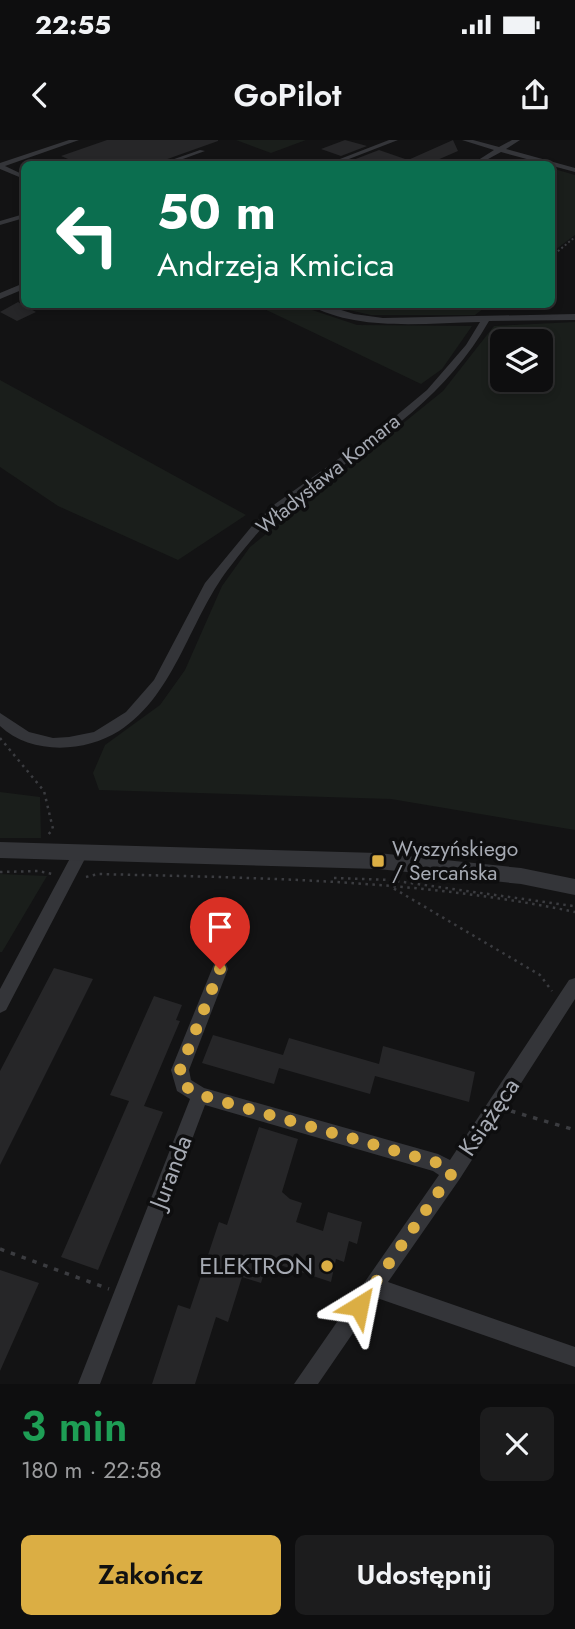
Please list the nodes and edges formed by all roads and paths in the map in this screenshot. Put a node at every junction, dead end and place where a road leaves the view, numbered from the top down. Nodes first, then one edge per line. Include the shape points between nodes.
1 (76, 140) edge
2 (395, 140) edge
3 (466, 140) edge
4 (517, 140) edge
5 (501, 149) junction
6 (202, 151) dead end
7 (173, 161) edge
8 (339, 161) edge
9 (480, 161) edge
10 (543, 161) edge
11 (555, 164) edge
12 (0, 165) edge
13 (575, 170) edge
14 (21, 176) edge
15 (21, 217) edge
16 (0, 223) edge
17 (575, 237) edge
18 (555, 254) edge
19 (21, 287) edge
20 (0, 296) edge
21 (324, 308) edge
22 (575, 317) edge
23 (485, 320) junction
24 (0, 718) edge
25 (0, 738) edge
26 (42, 841) dead end
27 (0, 850) edge
28 (81, 851) junction
29 (0, 872) edge
30 (79, 874) dead end
31 (61, 876) dead end
32 (77, 879) dead end
33 (390, 882) junction
34 (574, 896) edge
35 (575, 912) edge
36 (220, 969) dead end
37 (575, 985) edge
38 (0, 1004) edge
39 (563, 1007) junction
40 (200, 1095) junction
41 (495, 1107) junction
42 (575, 1130) edge
43 (452, 1173) junction
44 (0, 1249) edge
45 (373, 1287) junction
46 (123, 1294) junction
47 (575, 1357) edge
48 (89, 1384) edge
49 (305, 1384) edge

1 - 12 street
2 - 8 street
3 - 5 street
4 - 5 street
5 - 9 street
5 - 10 street
6 - 7 street
11 - 13 street
12 - 14 street
15 - 16 street
17 - 18 path
19 - 20 street
21 - 23 street via 383,321
22 - 23 street
23 - 24 street, Władysława Komara via 454,366 417,403 265,518 208,587 161,679 140,708 111,729 65,742 25,737
25 - 26 path via 44,792 53,829
27 - 28 street
28 - 34 street via 377,861 521,876
28 - 38 street
29 - 31 path
30 - 33 path via 100,870
32 - 33 path via 98,874
33 - 34 path
33 - 35 path
33 - 39 path via 540,975
36 - 40 street via 180,1070 183,1085
37 - 39 street, Książęca
39 - 41 street, Książęca
40 - 43 street via 438,1163
40 - 46 street, Juranda
41 - 42 path
41 - 43 street, Książęca
43 - 45 street, Książęca
44 - 46 path
45 - 47 street
45 - 49 street, Książęca
46 - 48 street, Juranda

